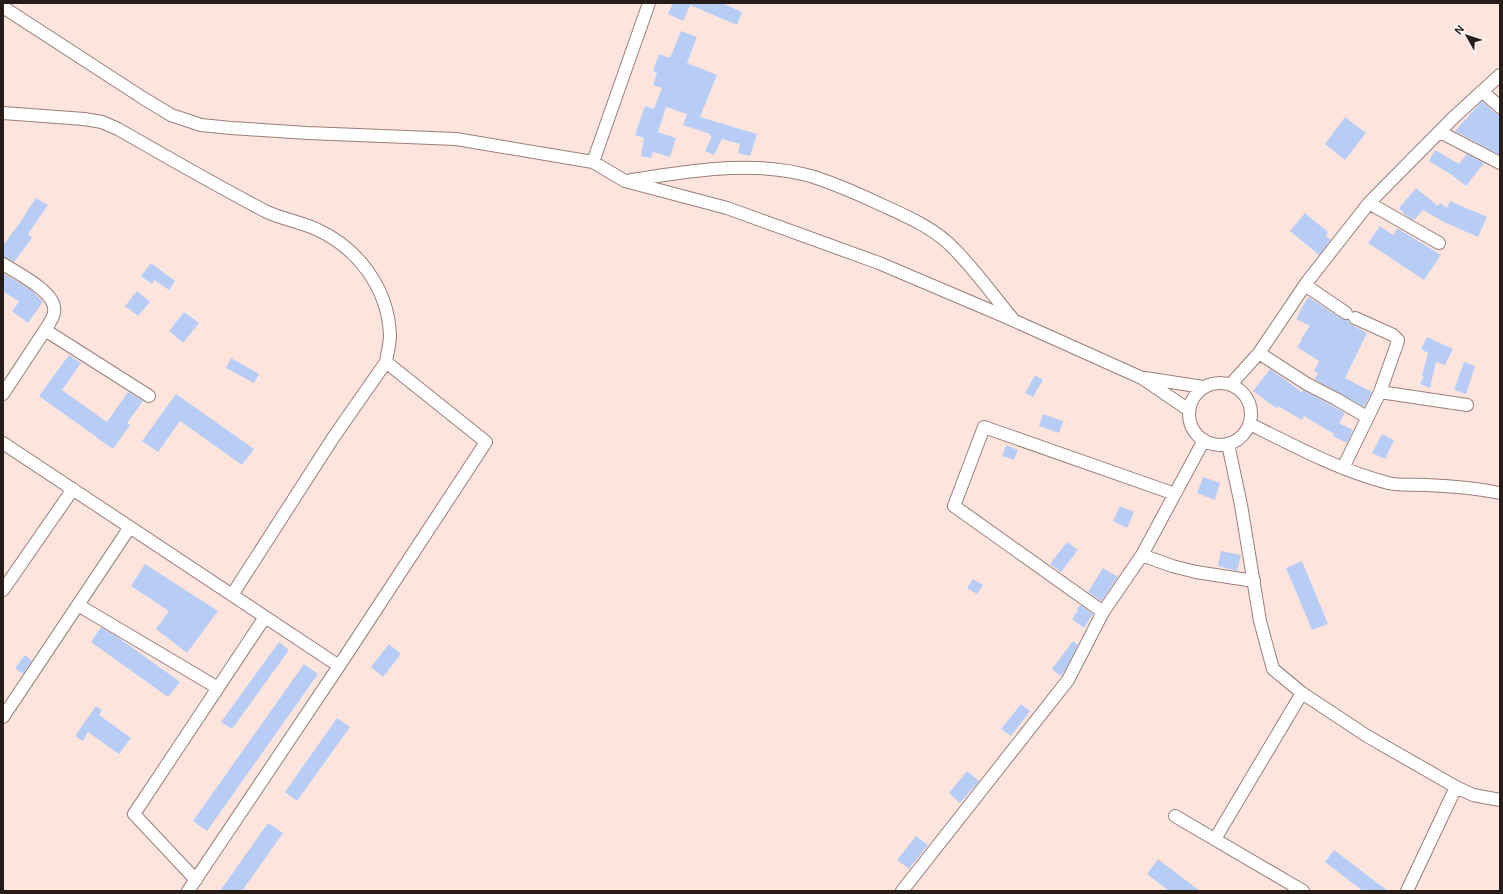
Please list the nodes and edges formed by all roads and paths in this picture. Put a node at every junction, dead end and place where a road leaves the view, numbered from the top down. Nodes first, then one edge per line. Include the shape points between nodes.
1 (649, 3) edge
2 (3, 7) edge
3 (1500, 75) edge
4 (1482, 92) junction
5 (1500, 107) edge
6 (3, 113) edge
7 (1440, 132) junction
8 (593, 162) junction
9 (1500, 163) edge
10 (625, 181) junction
11 (1369, 203) junction
12 (1439, 243) dead end
13 (3, 264) edge
14 (1305, 285) junction
15 (1014, 321) junction
16 (45, 330) junction
17 (1259, 353) junction
18 (386, 362) junction
19 (1142, 378) junction
20 (1231, 384) junction
21 (1203, 387) junction
22 (1380, 392) junction
23 (3, 394) edge
24 (149, 396) dead end
25 (1467, 405) dead end
26 (1189, 410) junction
27 (1367, 417) junction
28 (1250, 424) junction
29 (1204, 440) junction
30 (3, 443) edge
31 (1228, 444) junction
32 (1343, 468) junction
33 (72, 489) junction
34 (1500, 493) edge
35 (1175, 494) junction
36 (130, 527) junction
37 (1142, 555) junction
38 (1254, 581) junction
39 (3, 590) edge
40 (232, 595) junction
41 (78, 605) junction
42 (1103, 612) junction
43 (265, 617) junction
44 (340, 666) junction
45 (218, 688) junction
46 (1302, 693) junction
47 (3, 717) edge
48 (1456, 787) junction
49 (1500, 800) edge
50 (1175, 816) dead end
51 (1215, 839) junction
52 (196, 880) junction
53 (188, 891) edge
54 (902, 891) edge
55 (1303, 891) edge
56 (1407, 891) edge

1 - 8 street
2 - 8 street via 165,112 201,125 308,133 456,139
3 - 4 street
4 - 5 street
4 - 7 street
6 - 18 street via 102,122 268,212 316,229 339,242 359,258 373,278 386,308 390,336
7 - 9 street
7 - 11 street
8 - 10 street
10 - 15 street via 735,211 880,263
10 - 15 street via 695,170 762,169 813,177 850,190 920,223 946,242
11 - 12 street
11 - 14 street
13 - 16 street via 43,290 53,301 55,311
14 - 17 street
14 - 22 street via 1350,316 1393,335 1398,340
15 - 19 street
16 - 23 street
16 - 24 street
17 - 20 street
17 - 27 street via 1307,384
18 - 40 street via 332,438
18 - 44 street via 486,442
19 - 21 street
19 - 26 street
20 - 21 street via 1212,383
20 - 28 street via 1248,397 1251,408
21 - 26 street via 1192,400
22 - 25 street
22 - 27 street
26 - 29 street via 1193,428
27 - 32 street
28 - 31 street via 1239,439
28 - 32 street
29 - 31 street via 1219,445
29 - 35 street
30 - 33 street
31 - 38 street
32 - 34 street via 1389,483 1440,485
33 - 36 street
33 - 39 street
35 - 37 street
35 - 42 street via 984,427 954,506
36 - 40 street
36 - 41 street
37 - 38 street via 1196,572
37 - 42 street
38 - 46 street via 1260,621 1273,669
40 - 43 street
41 - 45 street
41 - 47 street
42 - 54 street via 1068,680
43 - 44 street
43 - 45 street
44 - 52 street
45 - 52 street via 134,814
46 - 48 street via 1367,736
46 - 51 street
48 - 49 street via 1473,795
48 - 56 street
50 - 51 street
51 - 55 street
52 - 53 street

